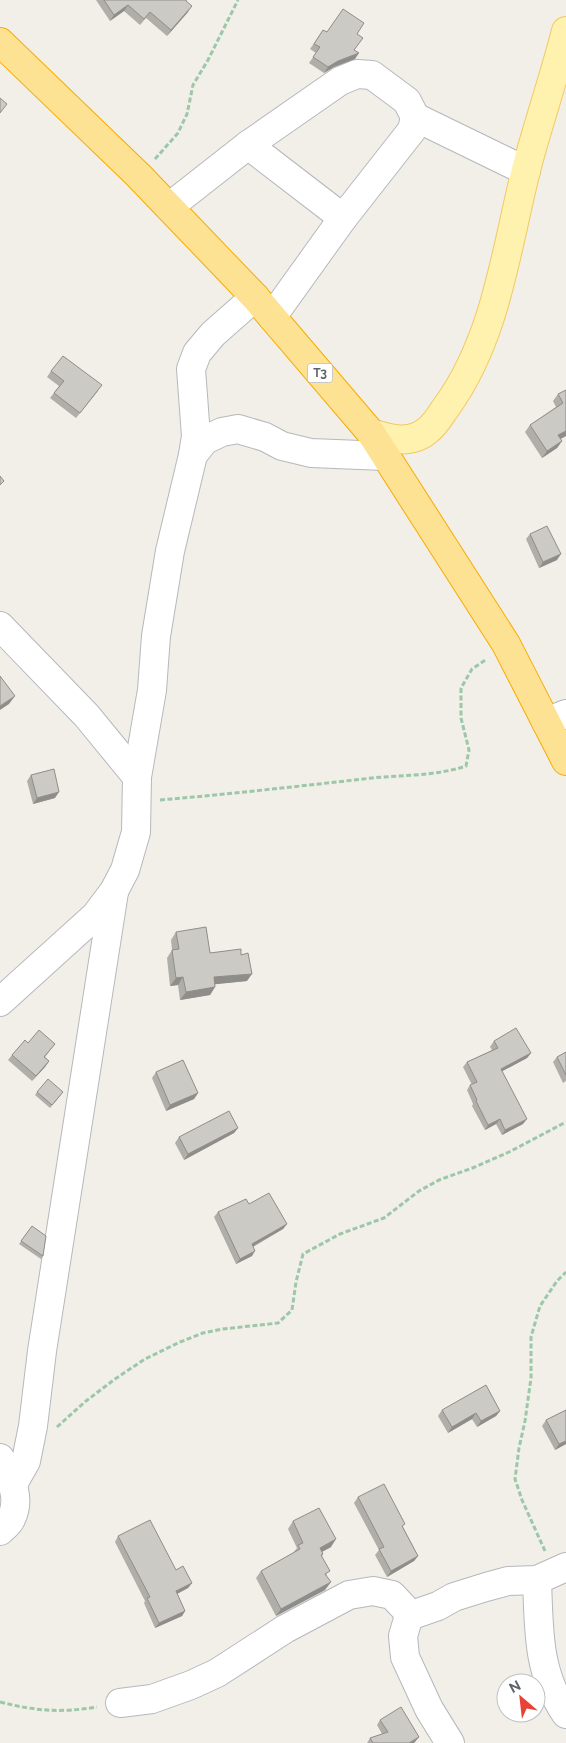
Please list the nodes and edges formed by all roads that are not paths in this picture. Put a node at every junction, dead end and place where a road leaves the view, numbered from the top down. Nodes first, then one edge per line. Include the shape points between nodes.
1 (566, 31) edge
2 (0, 42) edge
3 (414, 117) junction
4 (248, 145) junction
5 (526, 171) junction
6 (168, 207) junction
7 (344, 218) junction
8 (264, 307) junction
9 (370, 433) junction
10 (194, 455) junction
11 (385, 456) junction
12 (0, 626) edge
13 (556, 718) edge
14 (566, 761) edge
15 (137, 790) junction
16 (114, 891) junction
17 (0, 1002) edge
18 (0, 1458) edge
19 (14, 1484) junction
20 (0, 1531) edge
21 (549, 1575) edge
22 (408, 1612) junction
23 (120, 1703) road end
24 (566, 1714) edge
25 (450, 1743) edge

1 - 5 main road
2 - 6 highway, T3
3 - 4 street via 407,101 372,75 357,74 340,81
3 - 5 street
3 - 7 street via 412,130
4 - 6 street
4 - 7 street
5 - 9 main road via 488,323 468,374 427,431 412,439 392,440
6 - 8 highway, T3
7 - 8 street
8 - 9 highway, T3
8 - 10 street via 213,334 197,352 191,369 196,436
9 - 11 highway, T3
10 - 11 street via 205,440 238,429 311,453
10 - 15 street via 170,551
11 - 13 highway, T3
12 - 15 street via 87,716
13 - 14 highway, T3
15 - 16 street via 136,832 125,870
16 - 17 street via 96,914
16 - 19 street via 33,1426 26,1461
18 - 19 street
19 - 20 street via 16,1501 11,1520
21 - 22 street via 508,1581 454,1597 415,1614
21 - 24 street via 542,1660 548,1681
22 - 23 street via 392,1595 373,1591 349,1595 285,1629 217,1673 152,1699
22 - 25 street via 403,1636 405,1657 429,1709

